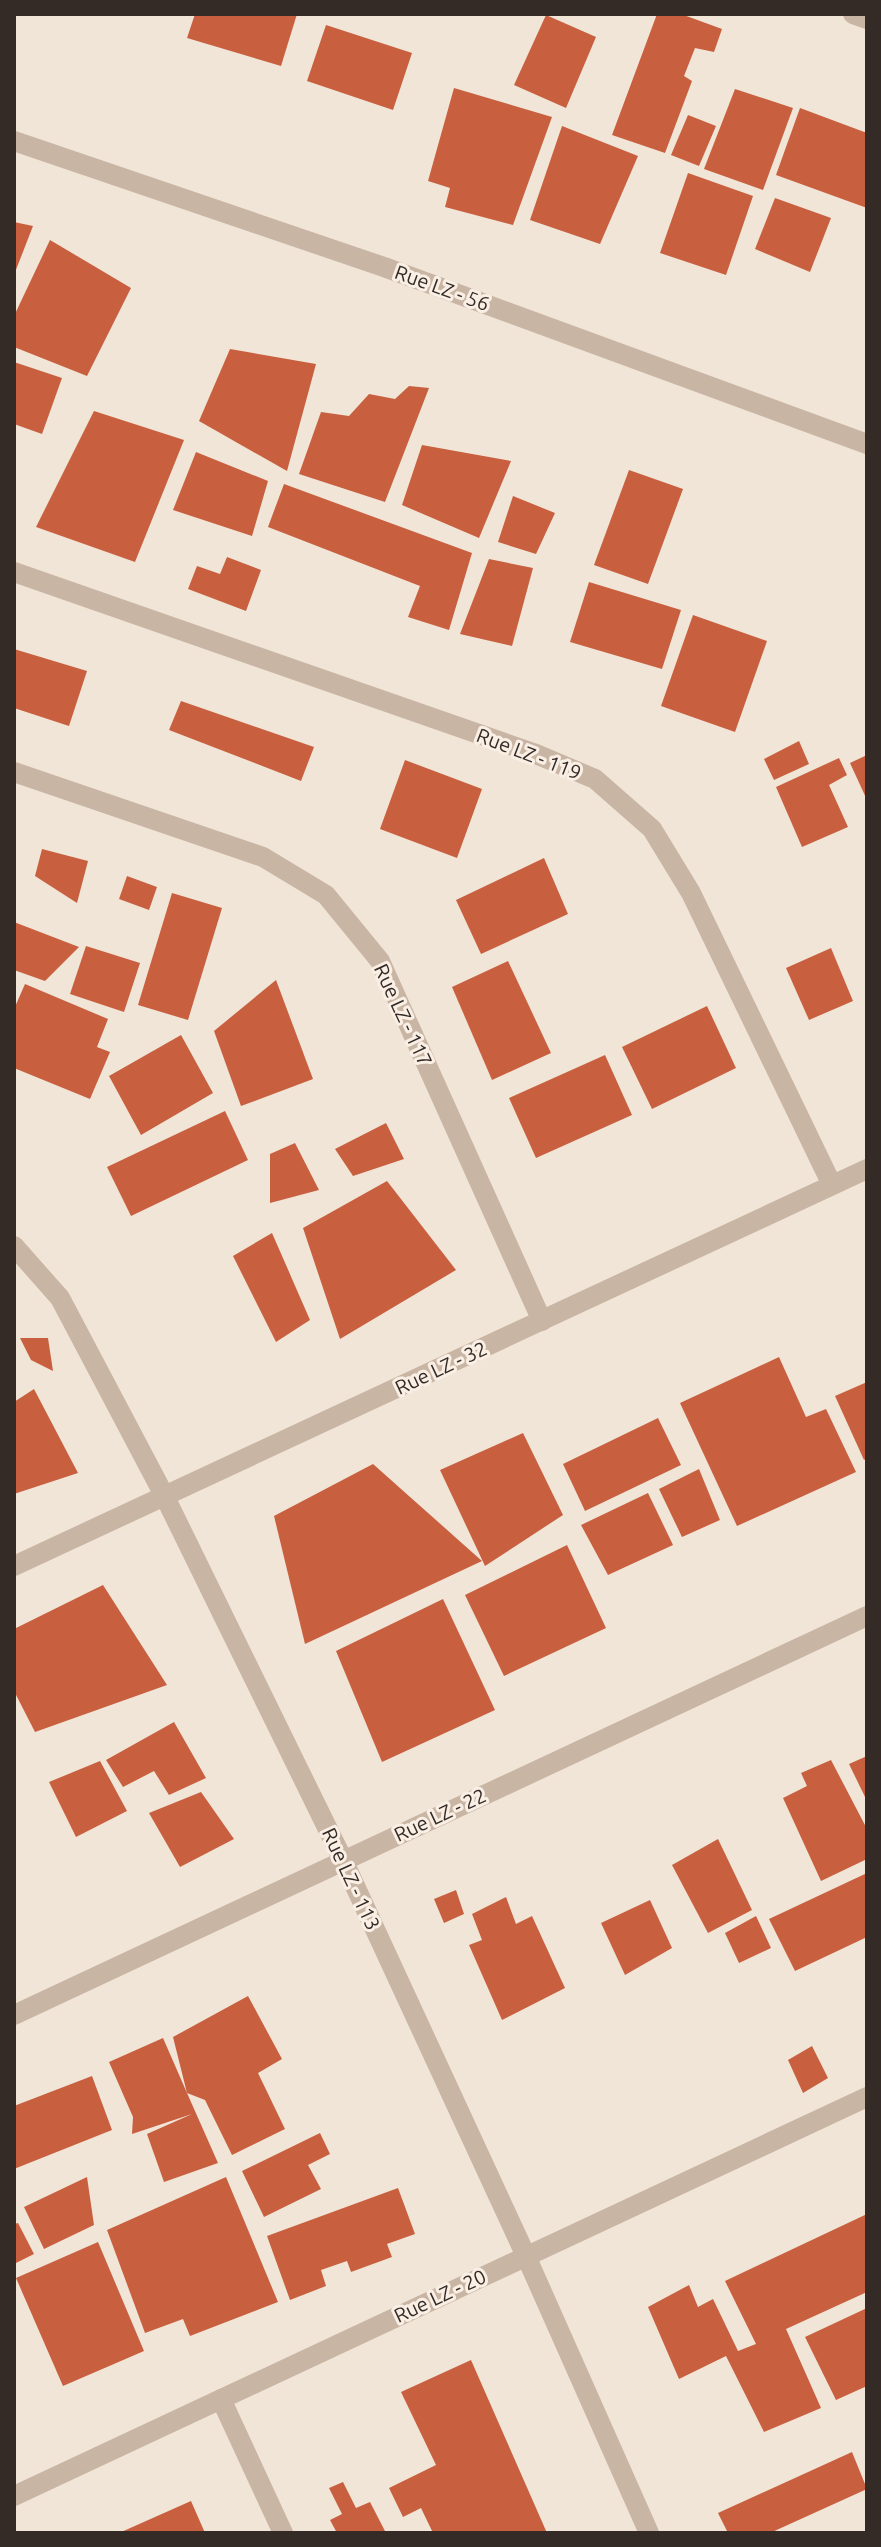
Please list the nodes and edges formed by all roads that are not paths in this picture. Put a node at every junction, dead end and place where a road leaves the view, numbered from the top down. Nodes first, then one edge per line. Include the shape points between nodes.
1 (853, 14) edge
2 (867, 19) edge
3 (14, 141) edge
4 (867, 444) edge
5 (14, 572) edge
6 (14, 772) edge
7 (867, 1169) edge
8 (832, 1185) junction
9 (14, 1246) edge
10 (542, 1321) junction
11 (164, 1495) junction
12 (14, 1566) edge
13 (867, 1616) edge
14 (343, 1860) junction
15 (14, 2015) edge
16 (867, 2097) edge
17 (526, 2256) junction
18 (221, 2399) junction
19 (14, 2496) edge
20 (283, 2533) edge
21 (649, 2533) edge

1 - 2 street
3 - 4 street, Rue LZ - 56 via 384,267
5 - 8 street, Rue LZ - 119 via 595,779 652,829 691,893
6 - 10 street, Rue LZ - 117 via 263,857 326,895 380,961
7 - 8 street, Rue LZ - 32
8 - 10 street, Rue LZ - 32
9 - 11 street, Rue LZ - 113 via 60,1298
10 - 11 street, Rue LZ - 32
11 - 12 street, Rue LZ - 32
11 - 14 street, Rue LZ - 113
13 - 14 street, Rue LZ - 22
14 - 15 street, Rue LZ - 22
14 - 17 street, Rue LZ - 113
16 - 17 street, Rue LZ - 20
17 - 18 street, Rue LZ - 20
17 - 21 street, Rue LZ - 113
18 - 19 street, Rue LZ - 20
18 - 20 street

